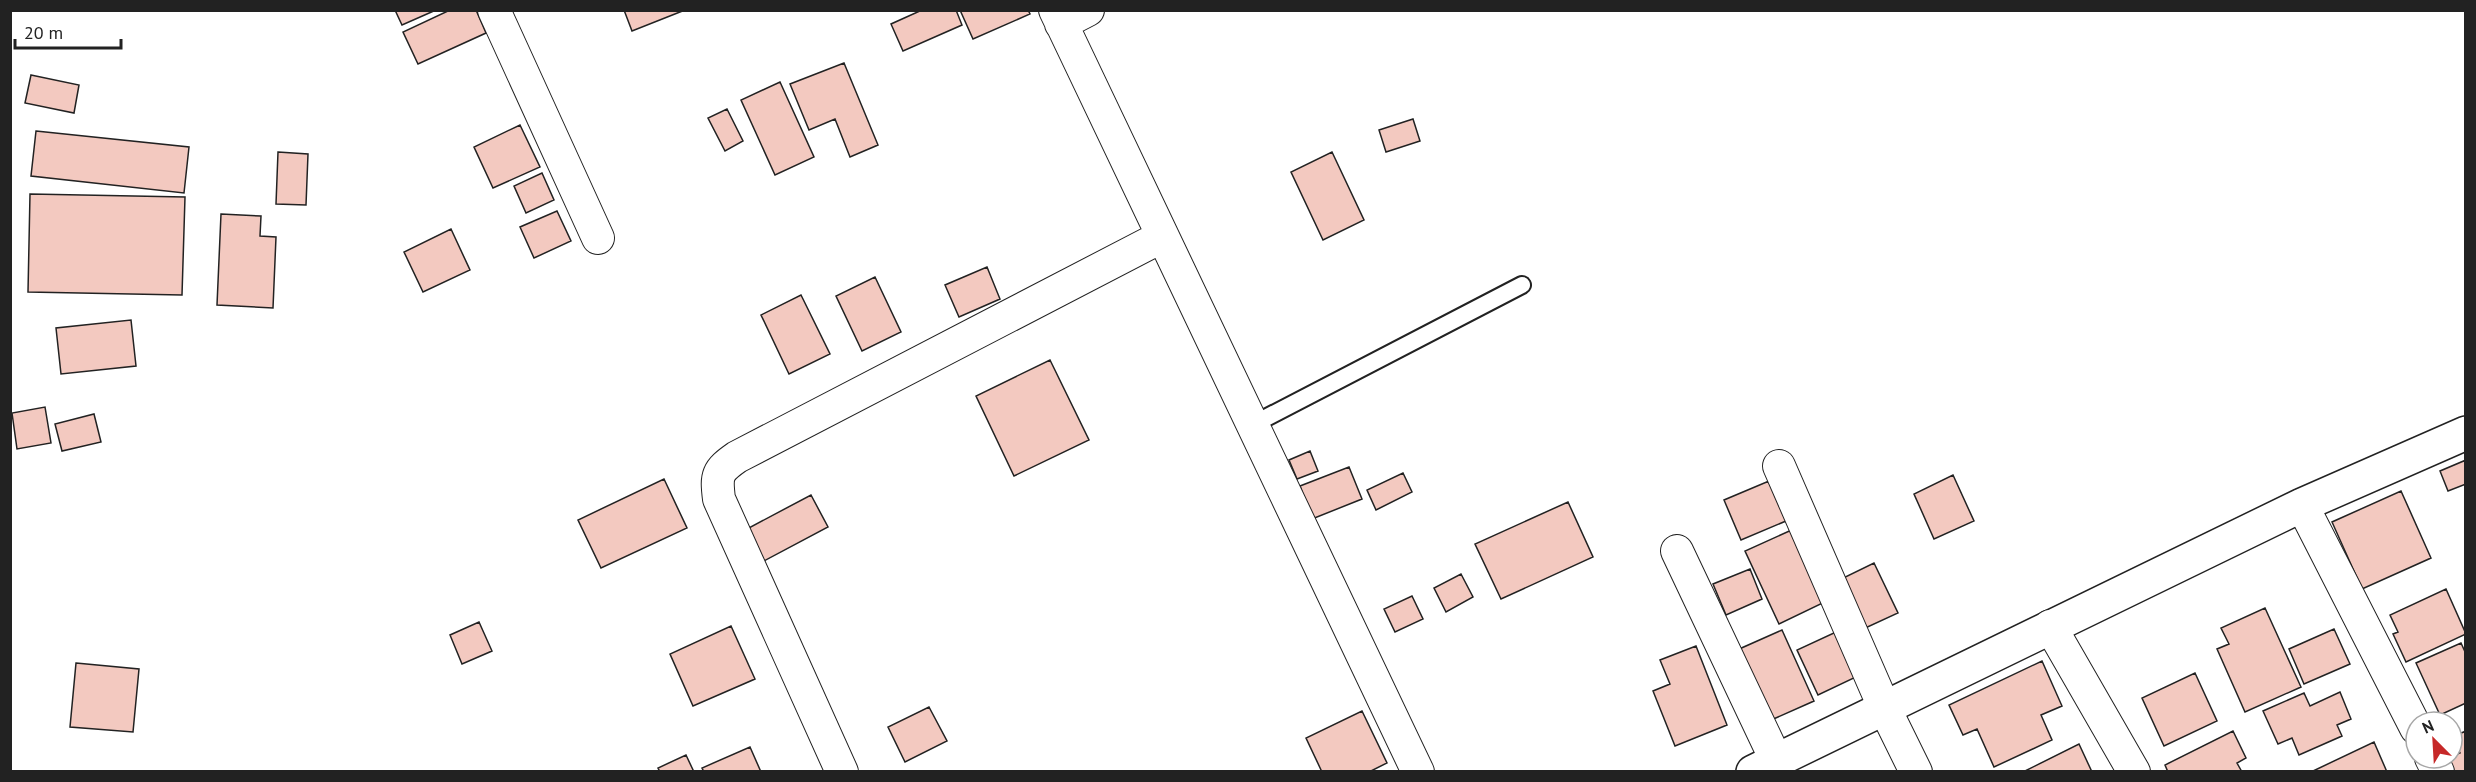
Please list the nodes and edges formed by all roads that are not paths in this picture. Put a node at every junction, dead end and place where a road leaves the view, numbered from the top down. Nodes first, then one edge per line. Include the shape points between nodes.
1 (494, 10) edge
2 (1068, 15) edge
3 (1161, 237) junction
4 (598, 238) dead end
5 (1522, 285) dead end
6 (1252, 425) junction
7 (2466, 433) edge
8 (1779, 466) dead end
9 (2302, 505) junction
10 (1677, 551) dead end
11 (2050, 626) junction
12 (1884, 707) junction
13 (2407, 710) edge
14 (1764, 766) edge
15 (842, 771) edge
16 (1418, 771) edge
17 (1916, 771) edge
18 (2134, 771) edge

1 - 4 street
2 - 3 street
3 - 6 street
3 - 15 street via 724,466 717,478 719,499
5 - 6 lane
6 - 16 street
7 - 9 street
8 - 12 street
9 - 11 street
9 - 13 street
10 - 14 street
11 - 12 street
11 - 18 street
12 - 14 street
12 - 17 street

